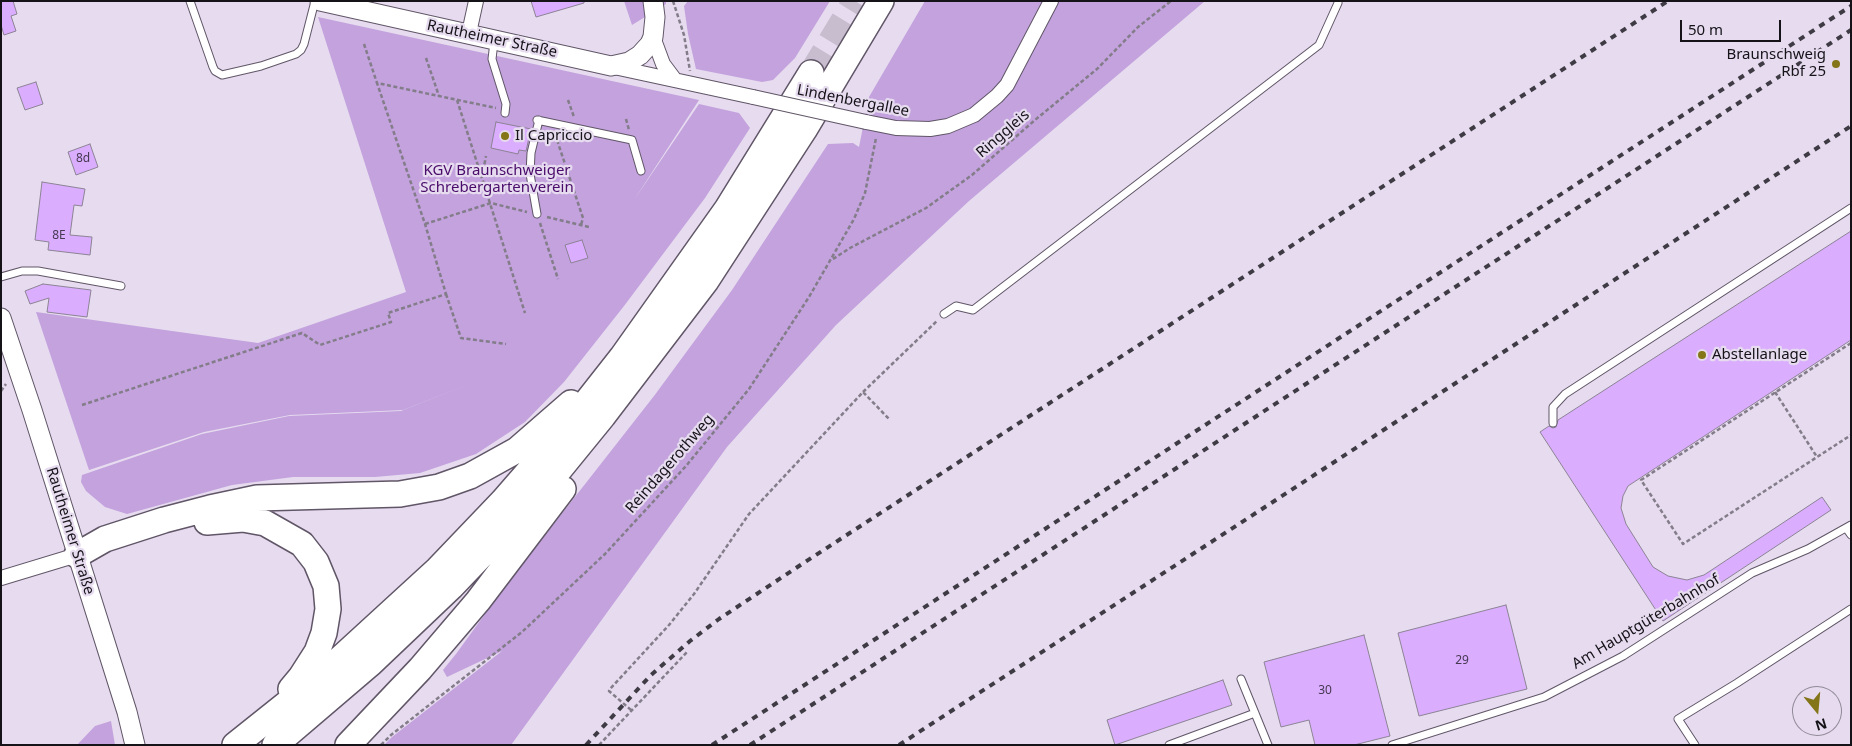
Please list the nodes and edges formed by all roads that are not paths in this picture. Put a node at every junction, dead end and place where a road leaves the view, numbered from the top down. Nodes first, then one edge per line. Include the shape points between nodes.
1 (190, 1) edge
2 (316, 1) edge
3 (320, 1) edge
4 (476, 1) edge
5 (653, 1) edge
6 (881, 1) edge
7 (1051, 1) edge
8 (1338, 2) edge
9 (469, 33) junction
10 (653, 37) junction
11 (494, 39) junction
12 (611, 66) junction
13 (811, 72) tunnel mouth
14 (675, 80) junction
15 (505, 111) road end
16 (641, 172) dead end
17 (1851, 208) edge
18 (537, 214) road end
19 (1, 277) edge
20 (121, 286) dead end
21 (688, 306) junction
22 (944, 314) road end
23 (1, 318) edge
24 (622, 357) junction
25 (1553, 423) dead end
26 (1848, 526) edge
27 (1851, 535) edge
28 (77, 555) junction
29 (1, 578) edge
30 (1851, 609) edge
31 (1241, 679) dead end
32 (1255, 713) junction
33 (266, 737) edge
34 (135, 745) edge
35 (235, 745) edge
36 (348, 745) edge
37 (1169, 745) edge
38 (1268, 745) edge
39 (1392, 745) edge
40 (1695, 745) edge

1 - 2 lane via 213,67 222,75 296,54 304,44
3 - 9 main road, Rautheimer Straße
4 - 9 street
5 - 10 main road
6 - 21 highway via 800,138
7 - 14 street, Lindenbergallee, bridge via 1007,85 974,115 948,126 914,130 872,124
8 - 22 lane via 1319,46 973,310 956,306
9 - 11 main road, Rautheimer Straße
10 - 12 main road via 645,51 636,58
10 - 14 street via 663,64
11 - 12 main road, Rautheimer Straße
11 - 15 lane via 492,59 506,104
12 - 14 street, Lindenbergallee
13 - 24 highway via 727,209
16 - 18 lane via 632,140 538,120 530,174
17 - 25 lane via 1565,394 1553,407
19 - 20 lane via 22,271 38,271
21 - 33 highway via 537,496 451,587 371,663
21 - 36 highway via 668,351 478,601 420,669
23 - 28 main road, Rautheimer Straße
24 - 28 highway via 517,450 470,476 439,487 400,494 258,498 164,520 104,539
24 - 33 highway via 503,501 438,569 319,678
26 - 27 lane
26 - 39 lane, Am Hauptgüterbahnhof via 1808,549 1752,573 1623,656 1544,697
28 - 29 street
28 - 33 highway via 110,554 177,530 228,520 265,523 302,544 316,562 326,586 328,609 324,633 317,652
28 - 34 main road, Rautheimer Straße
30 - 40 lane via 1678,719
31 - 32 lane
32 - 37 lane
32 - 38 lane
33 - 35 highway

